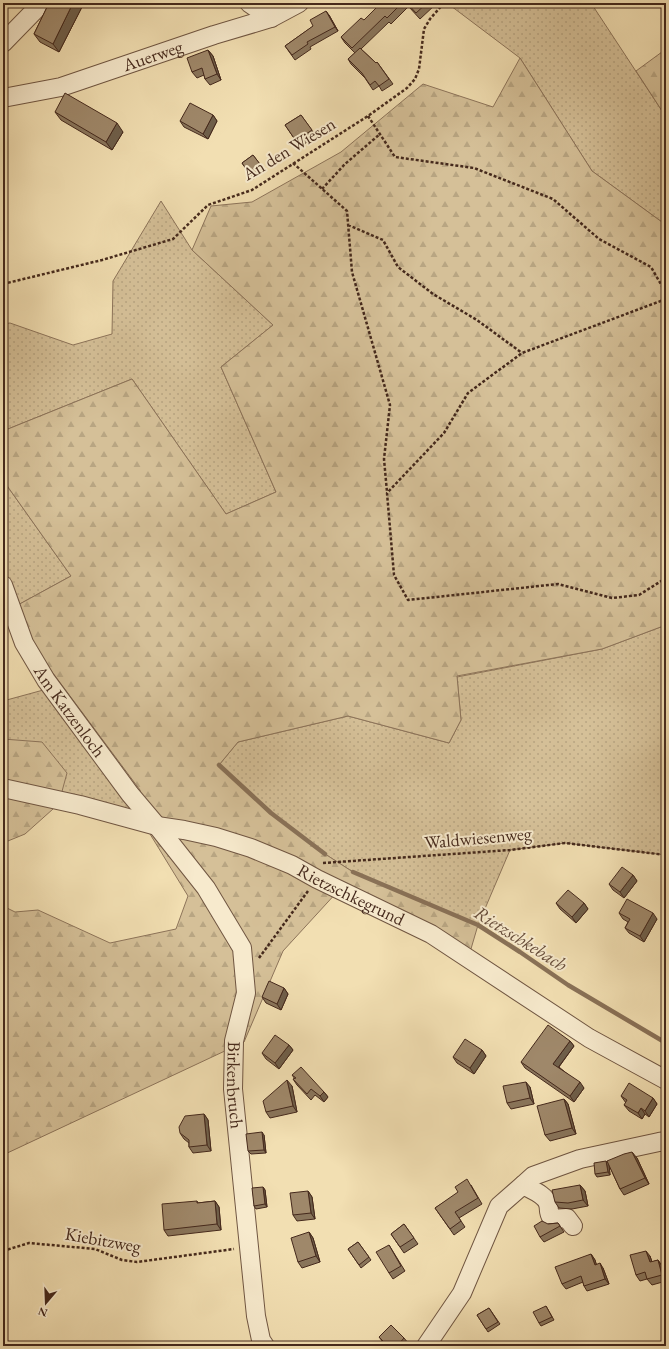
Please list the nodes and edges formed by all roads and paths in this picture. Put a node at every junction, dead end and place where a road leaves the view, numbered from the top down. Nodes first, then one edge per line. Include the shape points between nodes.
1 (42, 3) edge
2 (249, 3) edge
3 (299, 3) edge
4 (444, 3) edge
5 (271, 18) junction
6 (3, 43) edge
7 (3, 98) edge
8 (368, 116) junction
9 (380, 134) junction
10 (293, 163) junction
11 (322, 189) junction
12 (348, 225) junction
13 (3, 284) edge
14 (666, 294) edge
15 (666, 299) edge
16 (522, 353) junction
17 (387, 493) junction
18 (666, 578) edge
19 (3, 585) edge
20 (3, 788) edge
21 (157, 826) junction
22 (666, 855) edge
23 (292, 865) junction
24 (317, 879) junction
25 (245, 976) junction
26 (666, 1080) edge
27 (666, 1141) edge
28 (523, 1185) junction
29 (572, 1226) dead end
30 (248, 1247) junction
31 (3, 1251) edge
32 (265, 1346) edge
33 (426, 1346) edge

1 - 6 street
2 - 5 street
3 - 5 street, Auerweg
4 - 8 path, An den Wiesen via 424,29 419,69 414,79 407,88
5 - 7 street, Auerweg via 61,87
8 - 9 path
8 - 10 path, An den Wiesen
9 - 11 path via 345,164
9 - 14 path via 395,157 474,168 553,199 599,239 651,267
10 - 11 path
10 - 13 path, An den Wiesen via 252,190 208,205 173,239 102,260
11 - 12 path via 347,211
12 - 16 path via 383,240 398,267 433,294 477,320
12 - 17 path via 352,272 390,405 384,459
15 - 16 path
16 - 17 path via 468,392 444,433
17 - 18 path via 394,575 408,600 558,584 612,598 639,595
19 - 21 street, Am Katzenloch via 24,643 46,680 130,794
20 - 21 street, Rietzschkegrund
21 - 23 street, Rietzschkegrund via 216,837
21 - 25 street, Birkenbruch via 206,888 242,948
22 - 23 path, Waldwiesenweg via 565,843 510,850
23 - 24 street, Rietzschkegrund
24 - 25 path
24 - 26 street, Rietzschkegrund via 431,934 589,1038
25 - 30 street, Birkenbruch via 246,993 234,1041 233,1089
27 - 28 street via 580,1158 533,1176
28 - 29 street via 544,1196 552,1218 567,1218
28 - 33 street via 498,1206 462,1293
30 - 31 path, Kiebitzweg via 137,1262 122,1260 95,1249 29,1243
30 - 32 street, Birkenbruch via 256,1316

